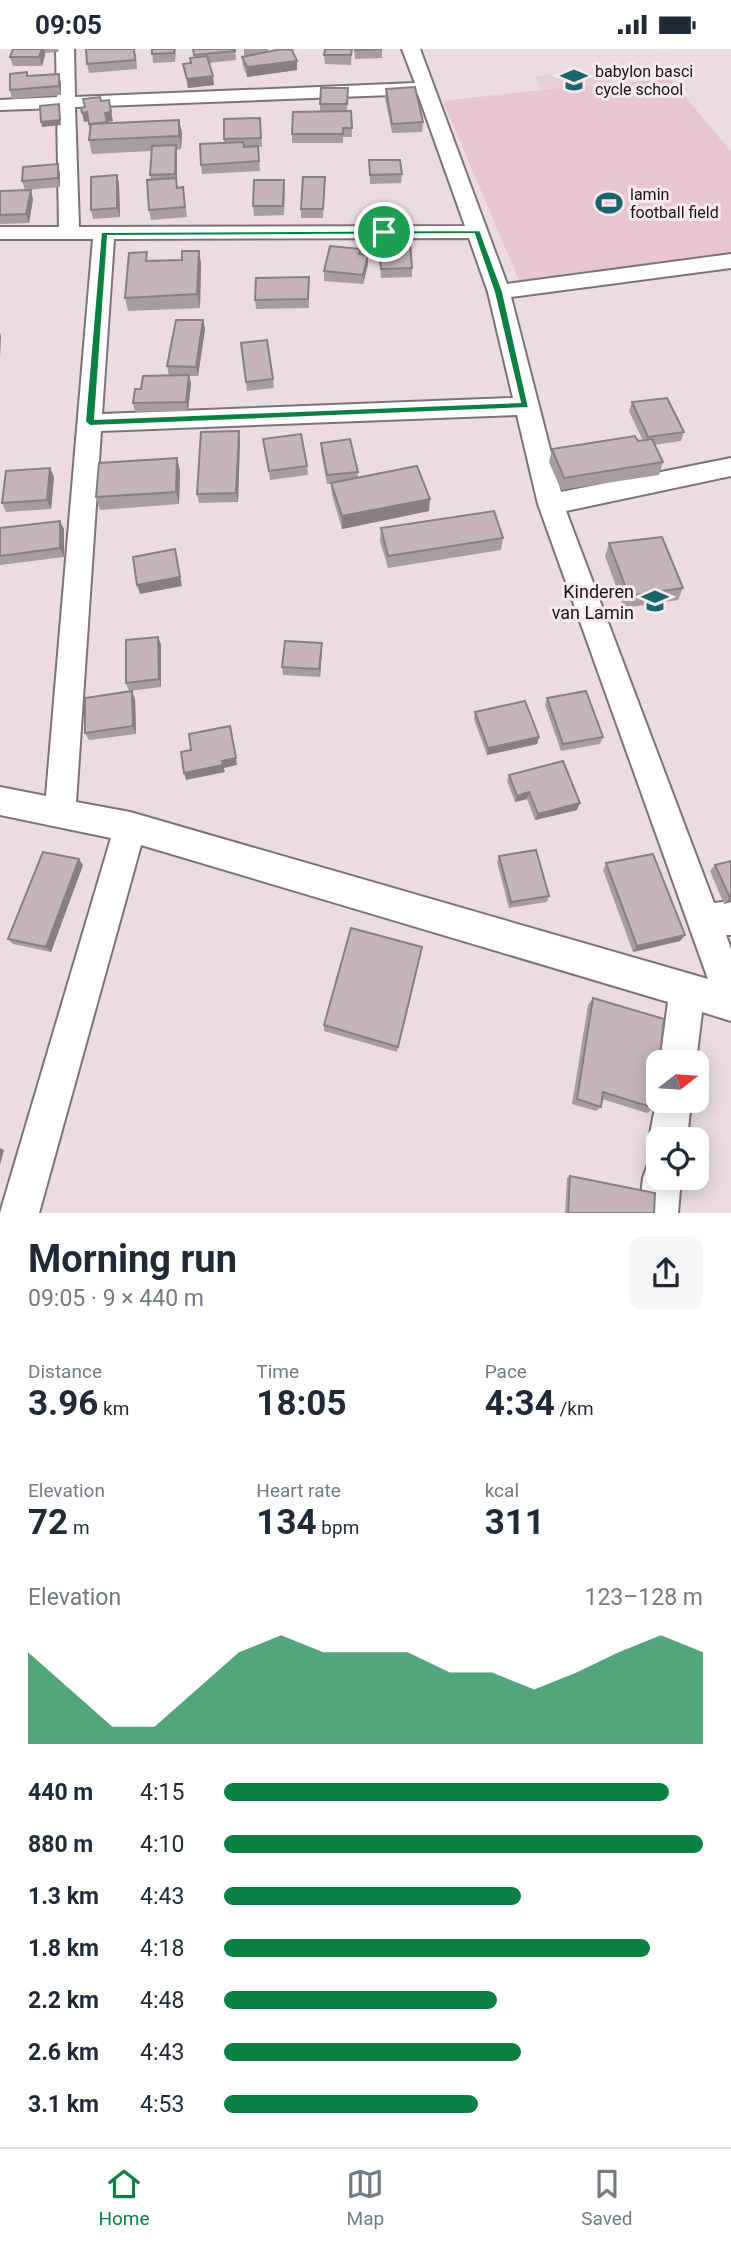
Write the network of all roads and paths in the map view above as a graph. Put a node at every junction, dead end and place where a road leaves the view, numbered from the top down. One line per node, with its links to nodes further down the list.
1 (65, 49): 4 (street)
2 (411, 49): 3 (street)
3 (427, 87): 4 (street); 6 (street)
4 (66, 102): 5 (street); 8 (street)
5 (0, 105)
6 (477, 232): 9 (street); 11 (street)
7 (0, 233): 8 (street)
8 (69, 233): 9 (street)
9 (104, 233): 13 (street)
10 (731, 261): 11 (street)
11 (499, 292): 12 (street)
12 (525, 405): 13 (street); 15 (street)
13 (90, 422): 17 (street)
14 (731, 467): 15 (street)
15 (551, 504): 19 (street)
16 (0, 801): 17 (street)
17 (60, 813): 18 (street)
18 (130, 827): 20 (street); 25 (street)
19 (717, 919): 21 (street)
20 (687, 989): 22 (street); 23 (street)
21 (731, 995)
22 (731, 1003)
23 (679, 1050)
24 (661, 1190): 26 (street)
25 (19, 1213)
26 (658, 1213)

